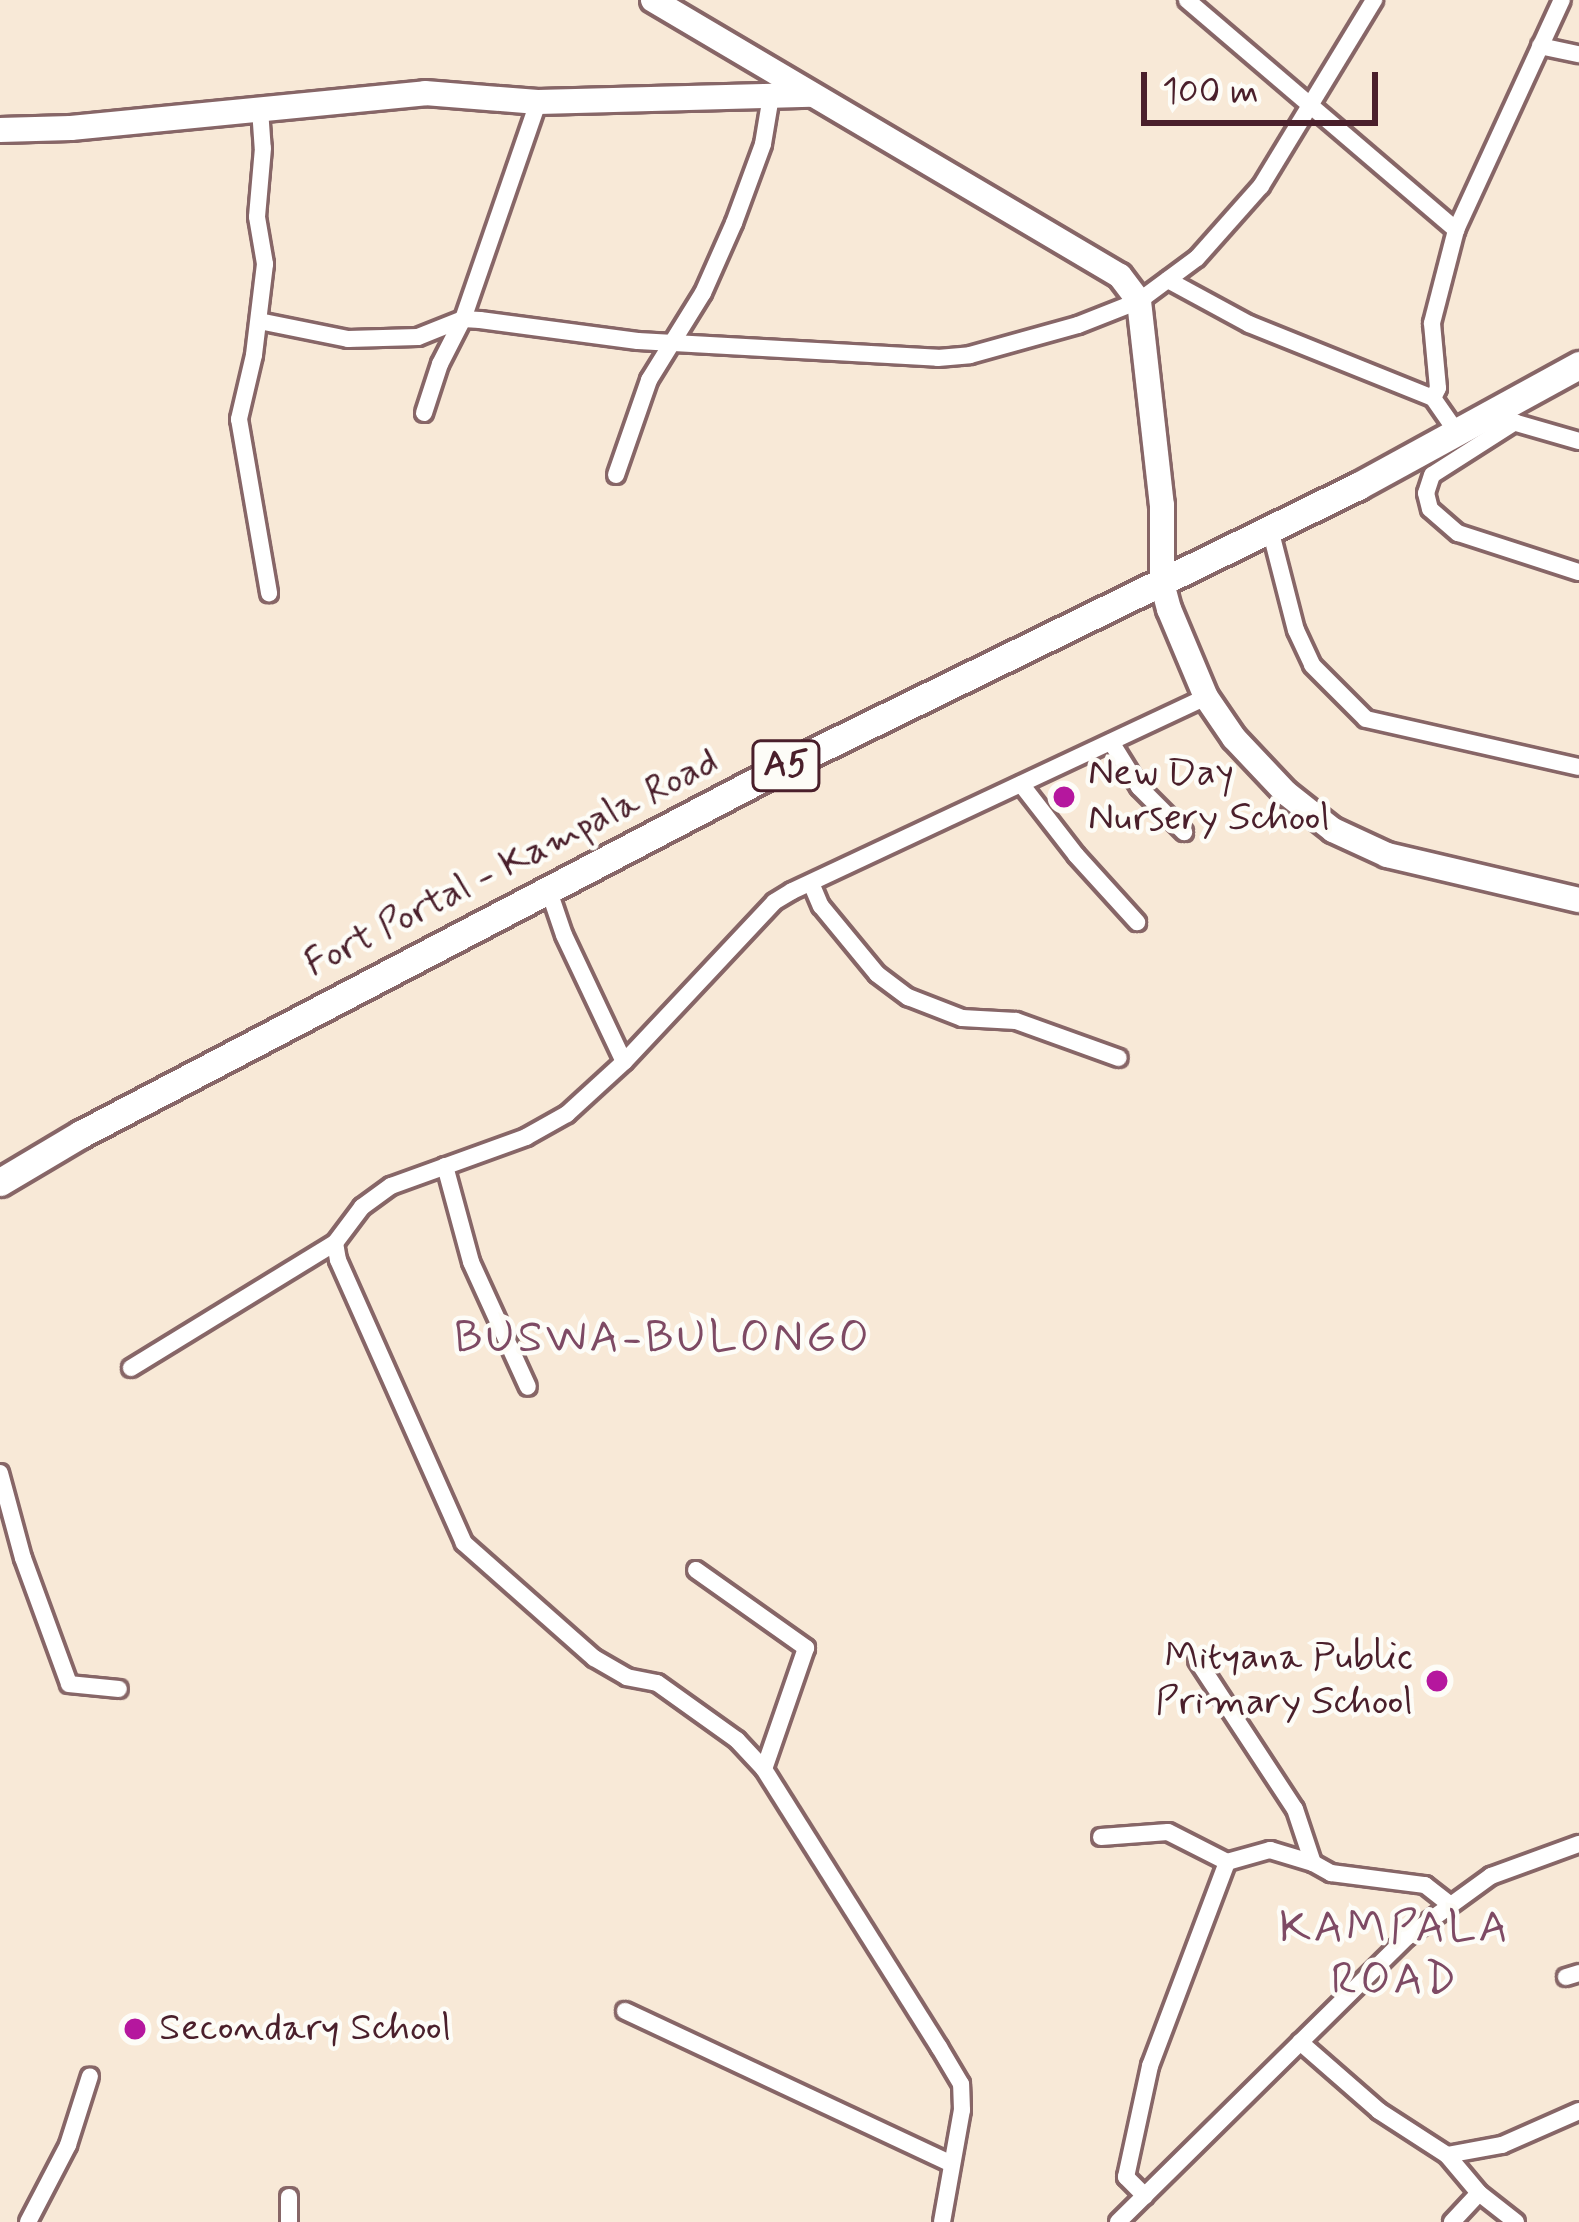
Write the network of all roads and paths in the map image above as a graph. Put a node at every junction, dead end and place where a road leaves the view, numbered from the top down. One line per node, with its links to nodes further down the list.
1 (653, 0): 7 (main road)
2 (1187, 0): 10 (street)
3 (1374, 0): 10 (street)
4 (1562, 0): 5 (street)
5 (1540, 46): 6 (street); 13 (street)
6 (1579, 54)
7 (815, 95): 8 (main road); 15 (main road)
8 (771, 96): 9 (main road); 18 (street)
9 (538, 102): 11 (main road); 16 (street)
10 (1310, 106): 13 (street); 14 (street)
11 (260, 109): 12 (main road); 17 (street)
12 (0, 130)
13 (1456, 230): 20 (street)
14 (1168, 280): 15 (street); 20 (street)
15 (1139, 301): 18 (street); 28 (main road)
16 (463, 320): 17 (street); 18 (street); 21 (street)
17 (259, 321): 29 (street)
18 (670, 341): 25 (street)
19 (1579, 365): 22 (main road, Fort Portal - Kampala Road / A5)
20 (1433, 398): 23 (street)
21 (424, 413)
22 (1502, 418): 23 (main road, Fort Portal - Kampala Road / A5); 24 (street); 27 (street)
23 (1456, 431): 26 (main road, Fort Portal - Kampala Road / A5)
24 (1579, 441)
25 (616, 475)
26 (1270, 529): 28 (main road, Fort Portal - Kampala Road / A5); 32 (street)
27 (1579, 572)
28 (1162, 583): 30 (main road); 36 (main road, Fort Portal - Kampala Road / A5)
29 (268, 593)
30 (1206, 697): 31 (street); 37 (main road)
31 (1111, 742): 33 (street); 34 (street)
32 (1579, 767)
33 (1022, 784): 35 (street); 38 (street)
34 (1184, 832)
35 (811, 883): 39 (street); 40 (street)
36 (549, 891): 40 (street); 42 (main road, Fort Portal - Kampala Road / A5)
37 (1579, 900)
38 (1137, 922)
39 (1119, 1058)
40 (624, 1063): 41 (street)
41 (446, 1166): 43 (street); 45 (street)
42 (0, 1182)
43 (335, 1243): 44 (street); 50 (street)
44 (131, 1368)
45 (528, 1387)
46 (0, 1473): 49 (street)
47 (696, 1570): 50 (street)
48 (1197, 1660): 54 (street)
49 (119, 1689)
50 (764, 1769): 61 (street)
51 (1101, 1837): 53 (street)
52 (1579, 1844): 55 (street)
53 (1227, 1862): 54 (street); 63 (street)
54 (1313, 1863): 55 (street)
55 (1449, 1904): 57 (street)
56 (625, 2011): 61 (street)
57 (1300, 2042): 60 (street); 63 (street)
58 (90, 2076): 65 (street)
59 (1579, 2111): 60 (street)
60 (1447, 2155): 62 (street)
61 (951, 2164): 67 (street)
62 (1479, 2193): 69 (street); 70 (street)
63 (1145, 2196): 68 (street)
64 (289, 2197): 66 (street)
65 (28, 2222)
66 (289, 2222)
67 (943, 2222)
68 (1118, 2222)
69 (1452, 2222)
70 (1516, 2222)

